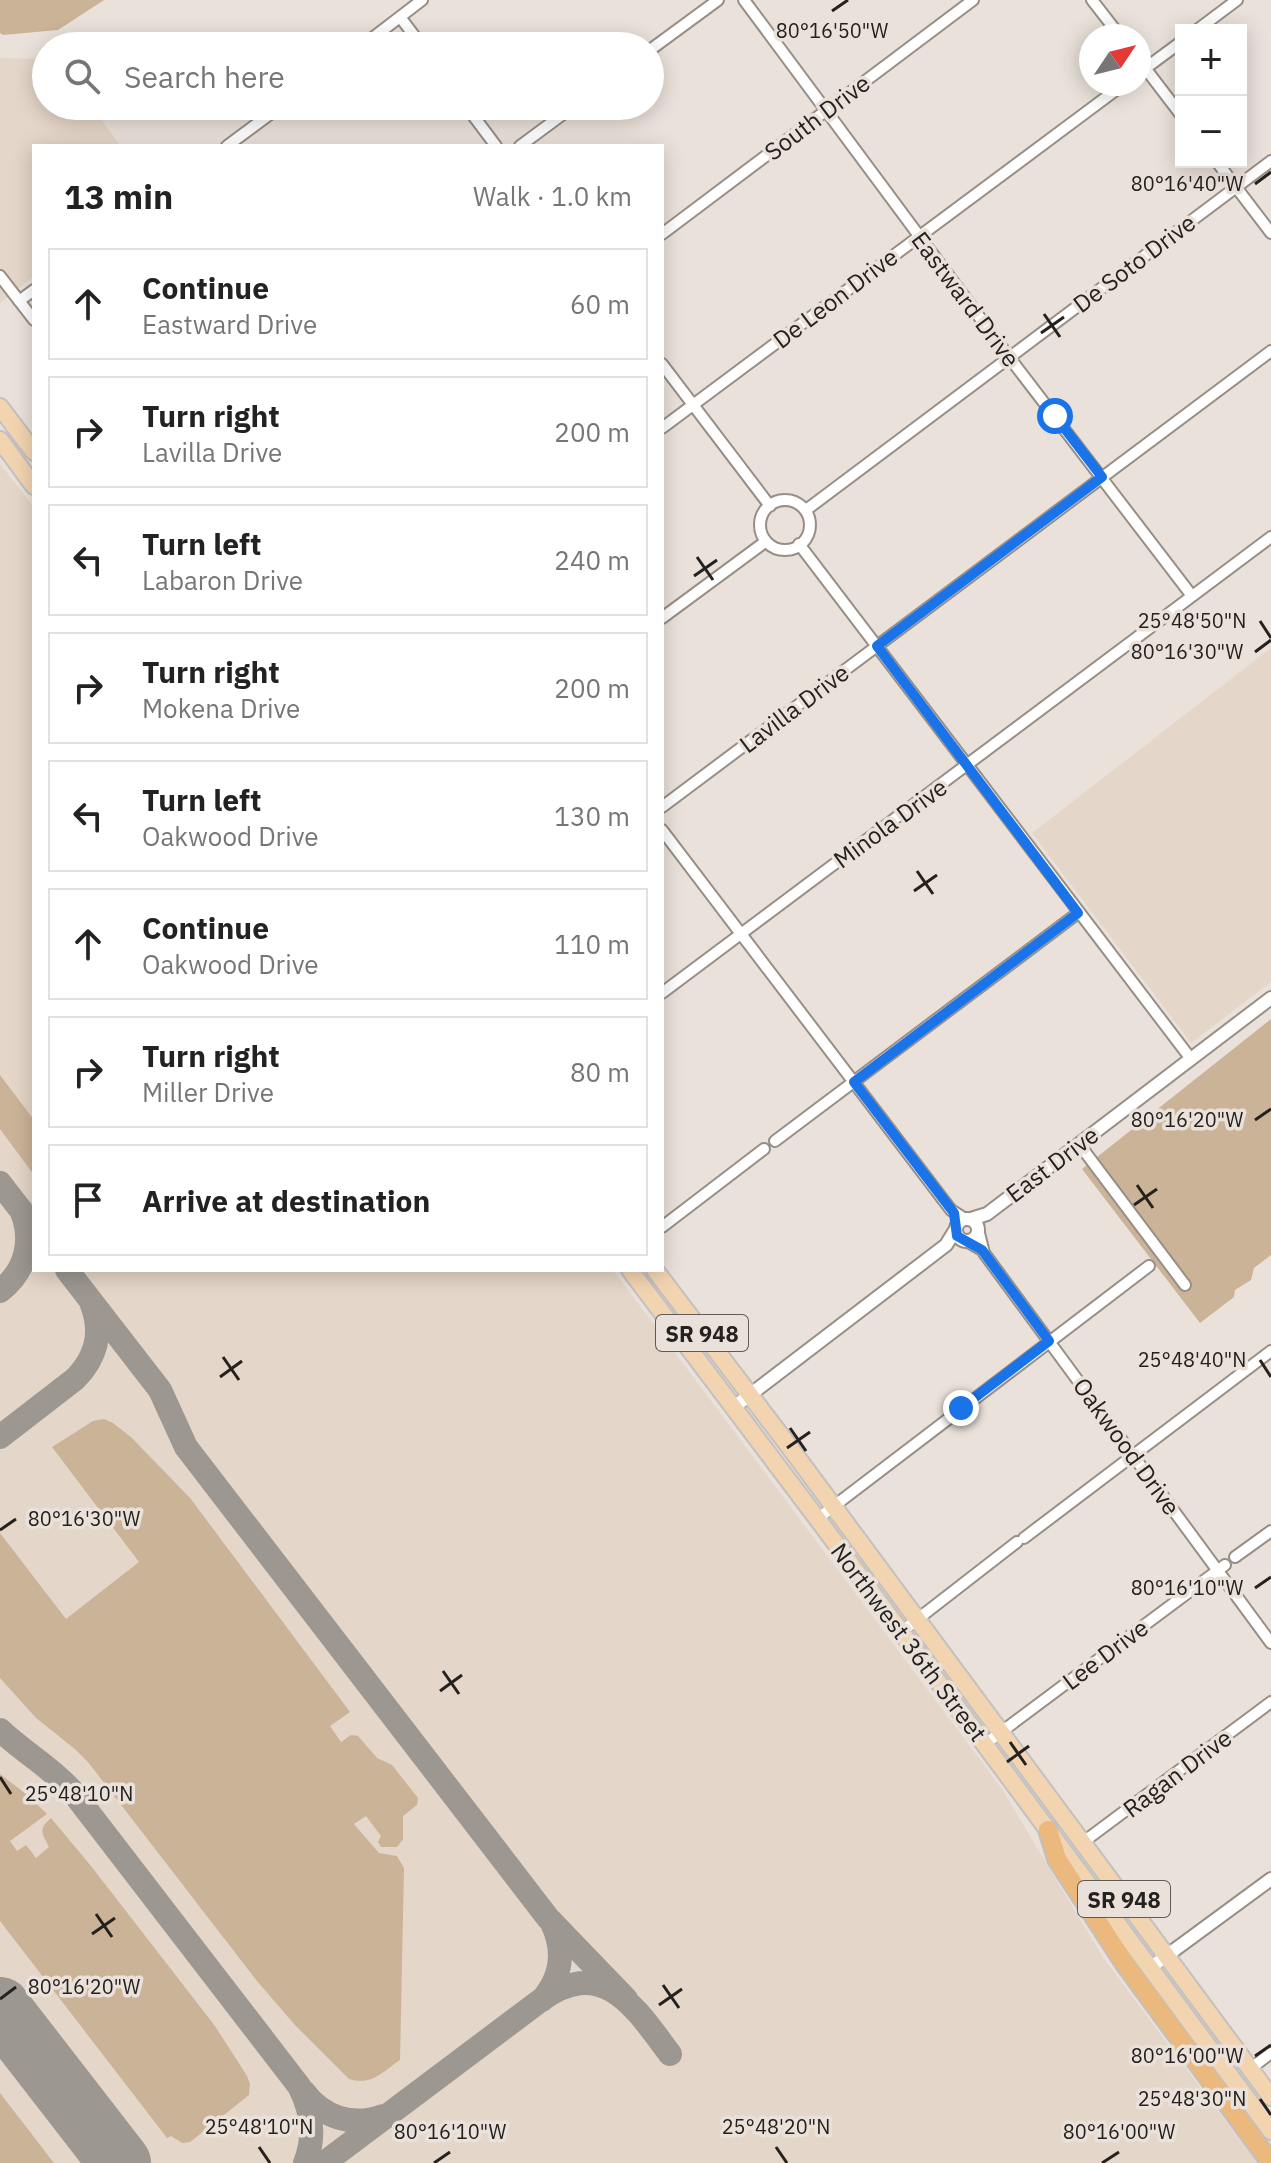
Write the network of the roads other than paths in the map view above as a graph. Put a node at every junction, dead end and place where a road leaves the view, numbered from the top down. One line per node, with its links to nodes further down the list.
1 (422, 0): 7 (street)
2 (718, 0): 12 (street)
3 (744, 0): 18 (street, Eastward Drive)
4 (973, 0): 18 (street, South Drive)
5 (1092, 0): 8 (street)
6 (1237, 0): 9 (street)
7 (400, 17): 10 (street); 11 (street)
8 (1111, 24)
9 (1205, 24)
10 (380, 32)
11 (411, 32)
12 (664, 40)
13 (1175, 46): 14 (street)
14 (1151, 61)
15 (1151, 79): 17 (street)
16 (1108, 96): 30 (street, De Leon Drive)
17 (1175, 108)
18 (825, 111): 28 (street, South Drive); 30 (street, Eastward Drive)
19 (262, 120): 22 (street)
20 (476, 120): 23 (street)
21 (555, 120): 24 (street)
22 (230, 144)
23 (494, 144)
24 (523, 144)
25 (1271, 161): 27 (street, De Soto Drive)
26 (1222, 168): 27 (street)
27 (1236, 187): 29 (street); 36 (street, De Soto Drive)
28 (664, 232)
29 (1271, 233)
30 (919, 236): 36 (street, Eastward Drive); 38 (street, De Leon Drive)
31 (0, 276): 33 (street)
32 (32, 291): 33 (street)
33 (19, 301): 34 (street)
34 (32, 317)
35 (1271, 351): 43 (street, Lavilla Drive)
36 (1009, 357): 43 (street, Eastward Drive); 46 (street, De Soto Drive)
37 (664, 367): 38 (street)
38 (693, 405): 40 (street, De Leon Drive); 45 (street)
39 (0, 407): 42 (main road)
40 (664, 427)
41 (0, 440): 44 (main road)
42 (32, 449)
43 (1102, 477): 50 (street, Eastward Drive); 52 (street, Lavilla Drive)
44 (32, 483)
45 (770, 506): 46 (street); 48 (street)
46 (806, 510): 49 (street)
47 (1271, 537): 50 (street, Minola Drive)
48 (765, 542): 49 (street); 51 (street)
49 (799, 544): 52 (street)
50 (1192, 596): 53 (street, Minola Drive)
51 (664, 617)
52 (877, 646): 53 (street); 54 (street, Lavilla Drive)
53 (968, 766): 56 (street); 57 (street, Minola Drive)
54 (664, 806)
55 (664, 833): 57 (street, Oakwood Drive)
56 (1078, 913): 60 (street); 61 (street)
57 (740, 934): 58 (street, Minola Drive); 61 (street, Oakwood Drive)
58 (664, 991)
59 (1271, 998): 60 (street, East Drive)
60 (1191, 1059): 63 (street, East Drive)
61 (854, 1082): 62 (street); 66 (street, Oakwood Drive)
62 (775, 1141)
63 (1079, 1144): 66 (street, East Drive); 70 (street)
64 (764, 1149): 65 (street)
65 (664, 1225)
66 (966, 1228): 71 (street, Oakwood Drive); 73 (street, East Drive)
67 (1149, 1266): 71 (street)
68 (632, 1272): 74 (main road, Northwest 36th Street / SR 948)
69 (657, 1272): 73 (main road, Northwest 36th Street / SR 948)
70 (1185, 1285)
71 (1049, 1341): 75 (street, Oakwood Drive); 76 (street)
72 (1271, 1351): 75 (street)
73 (750, 1395): 74 (street, East Drive); 76 (main road, Northwest 36th Street / SR 948)
74 (734, 1407): 77 (main road, Northwest 36th Street / SR 948)
75 (1133, 1454): 80 (street, Oakwood Drive); 81 (street)
76 (833, 1506): 77 (street); 81 (main road, Northwest 36th Street / SR 948)
77 (817, 1519): 82 (main road, Northwest 36th Street / SR 948)
78 (1271, 1531): 79 (street)
79 (1235, 1557)
80 (1222, 1567): 83 (street, Oakwood Drive); 85 (street, Lee Drive)
81 (917, 1619): 82 (street); 85 (main road, Northwest 36th Street / SR 948)
82 (901, 1632): 86 (main road, Northwest 36th Street / SR 948)
83 (1271, 1643)
84 (1271, 1702): 88 (street, Ragan Drive)
85 (1000, 1732): 86 (street, Lee Drive); 88 (main road, Northwest 36th Street / SR 948)
86 (985, 1744): 87 (main road, Northwest 36th Street / SR 948)
87 (1045, 1826): 88 (main road); 91 (main road, Northwest 36th Street / SR 948); 97 (highway)
88 (1082, 1843): 90 (main road, Northwest 36th Street / SR 948)
89 (1271, 1879): 90 (street)
90 (1166, 1956): 91 (street); 94 (main road, Northwest 36th Street / SR 948)
91 (1150, 1968): 93 (main road, Northwest 36th Street / SR 948)
92 (1271, 2053): 94 (street)
93 (1221, 2064): 94 (main road); 96 (main road, Northwest 36th Street / SR 948)
94 (1250, 2069): 95 (main road, Northwest 36th Street / SR 948)
95 (1271, 2097)
96 (1271, 2131)
97 (1271, 2163)

